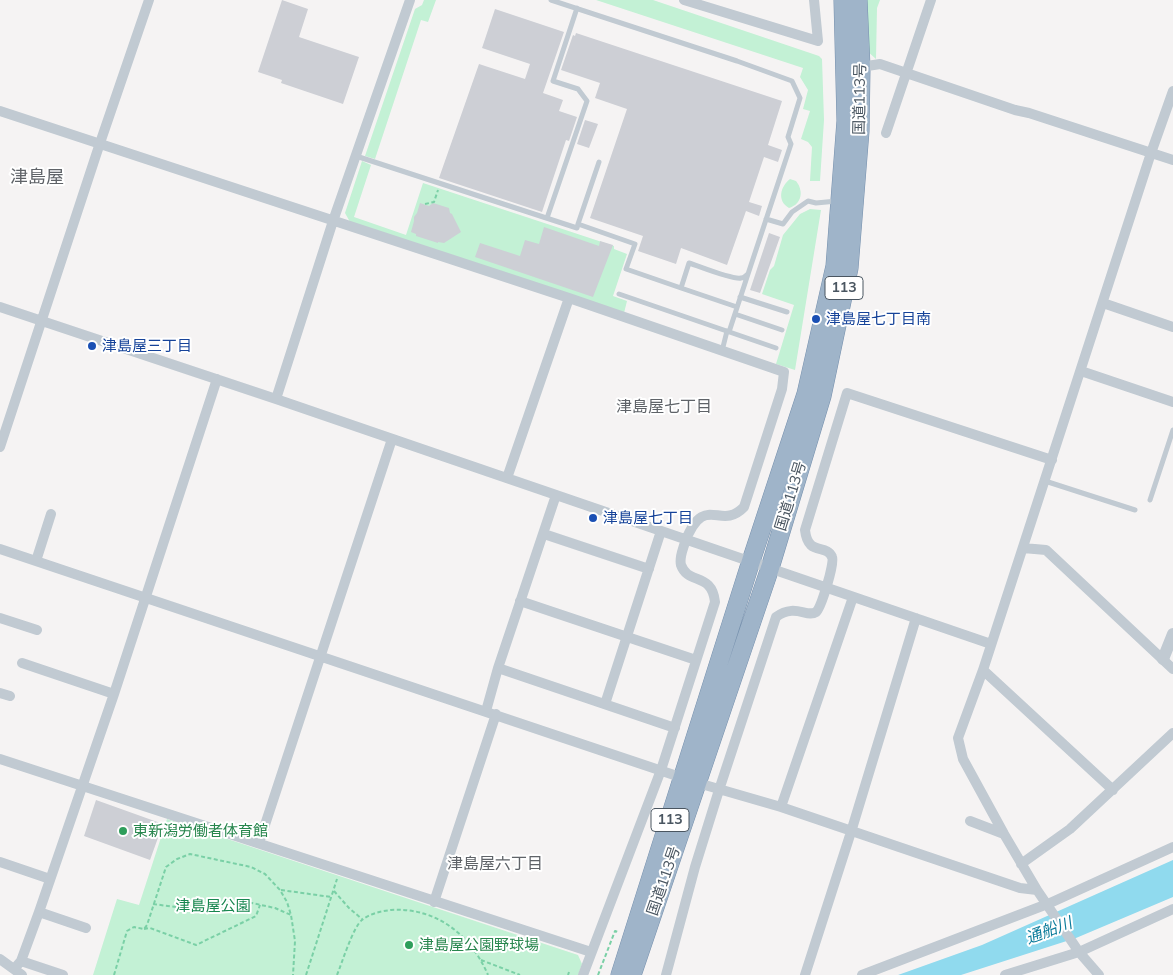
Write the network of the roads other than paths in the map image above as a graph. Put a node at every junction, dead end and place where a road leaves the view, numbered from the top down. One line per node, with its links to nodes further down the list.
1 (149, 0): 15 (street)
2 (410, 0): 17 (street)
3 (551, 0): 9 (lane)
4 (684, 0): 5 (street)
5 (814, 0)
6 (843, 0): 20 (highway, 国道113号 / 113)
7 (858, 0): 10 (highway, 国道113号 / 113)
8 (931, 0): 11 (street)
9 (578, 8): 21 (lane); 22 (lane)
10 (862, 67): 11 (street); 63 (highway, 国道113号 / 113)
11 (906, 74): 14 (street); 16 (street)
12 (1173, 91): 16 (street)
13 (0, 111): 15 (street)
14 (886, 133)
15 (100, 143): 23 (street); 35 (street)
16 (1151, 153): 18 (street); 30 (street)
17 (356, 156): 21 (lane); 23 (street)
18 (1173, 160)
19 (599, 162): 24 (lane)
20 (840, 200): 22 (lane); 62 (highway, 国道113号 / 113)
21 (547, 218): 24 (lane)
22 (766, 219): 25 (lane)
23 (333, 221): 29 (street); 43 (street)
24 (578, 224): 26 (lane)
25 (748, 274): 26 (lane); 28 (lane)
26 (681, 288): 32 (lane)
27 (619, 294): 38 (lane)
28 (740, 297): 32 (lane); 33 (lane)
29 (569, 298): 40 (street); 50 (street)
30 (1103, 303): 36 (street); 41 (street)
31 (0, 307): 35 (street)
32 (737, 307): 34 (lane)
33 (787, 312)
34 (734, 314): 37 (lane); 38 (lane)
35 (41, 321): 42 (street); 45 (street)
36 (1173, 327)
37 (782, 330)
38 (728, 332): 39 (lane); 40 (lane)
39 (776, 348)
40 (722, 351): 58 (street)
41 (1081, 370): 44 (street); 49 (street)
42 (217, 379): 43 (street); 67 (street)
43 (276, 399): 47 (street)
44 (1173, 402)
45 (3, 426): 48 (street)
46 (1173, 430): 53 (lane)
47 (392, 439): 50 (street); 75 (street)
48 (0, 447)
49 (1052, 460): 51 (street); 65 (street)
50 (507, 478): 52 (street)
51 (1045, 481): 54 (lane); 59 (street)
52 (556, 495): 56 (street); 57 (street)
53 (1150, 500)
54 (1134, 510)
55 (51, 514): 61 (street)
56 (661, 531): 58 (street); 64 (street)
57 (544, 534): 64 (street); 68 (street)
58 (686, 539): 62 (street); 77 (street)
59 (1023, 548): 74 (street); 76 (street)
60 (0, 550): 61 (street)
61 (36, 561): 67 (street)
62 (751, 561): 63 (street); 80 (highway, 国道113号 / 113)
63 (770, 568): 65 (street); 80 (highway, 国道113号 / 113)
64 (649, 570): 73 (street)
65 (826, 586): 66 (street); 92 (street)
66 (853, 597): 70 (street); 94 (street)
67 (146, 598): 75 (street); 83 (street)
68 (520, 601): 73 (street); 79 (street)
69 (0, 618): 71 (street)
70 (916, 618): 74 (street); 96 (street)
71 (37, 630)
72 (1173, 634): 76 (street)
73 (627, 637): 77 (street); 84 (street)
74 (991, 644): 82 (street)
75 (322, 656): 85 (street); 98 (street)
76 (1163, 659): 81 (street)
77 (696, 660): 86 (street)
78 (22, 663): 83 (street)
79 (498, 668): 84 (street); 85 (street)
80 (728, 668): 90 (highway, 国道113号 / 113)
81 (1173, 669)
82 (983, 670): 93 (street); 97 (street)
83 (114, 694): 91 (street)
84 (605, 704): 86 (street)
85 (491, 712): 89 (street); 104 (street)
86 (675, 728): 89 (street)
87 (1173, 733): 93 (street)
88 (0, 760): 91 (street)
89 (661, 770): 90 (street); 109 (street)
90 (691, 780): 92 (street); 115 (highway, 国道113号 / 113); 116 (highway, 国道113号 / 113)
91 (82, 786): 98 (street); 102 (street)
92 (719, 790): 94 (street); 117 (street)
93 (1113, 790): 101 (street)
94 (781, 807): 96 (street)
95 (970, 821): 97 (street)
96 (852, 832): 103 (street); 118 (street)
97 (1004, 834): 101 (street)
98 (260, 844): 104 (street)
99 (1173, 847): 105 (street)
100 (0, 862): 102 (street)
101 (1021, 864): 103 (street)
102 (50, 879): 107 (street)
103 (1037, 890): 105 (street)
104 (434, 902): 109 (street)
105 (1046, 904): 110 (street); 119 (street)
106 (1173, 908): 110 (street)
107 (39, 912): 108 (street); 112 (street)
108 (86, 928)
109 (591, 952): 114 (street)
110 (1079, 952): 120 (street); 121 (street)
111 (0, 959): 112 (street)
112 (19, 968): 113 (street)
113 (63, 975)
114 (583, 975)
115 (620, 975)
116 (632, 975)
117 (666, 975)
118 (804, 975)
119 (862, 975)
120 (1005, 975)
121 (1099, 975)

